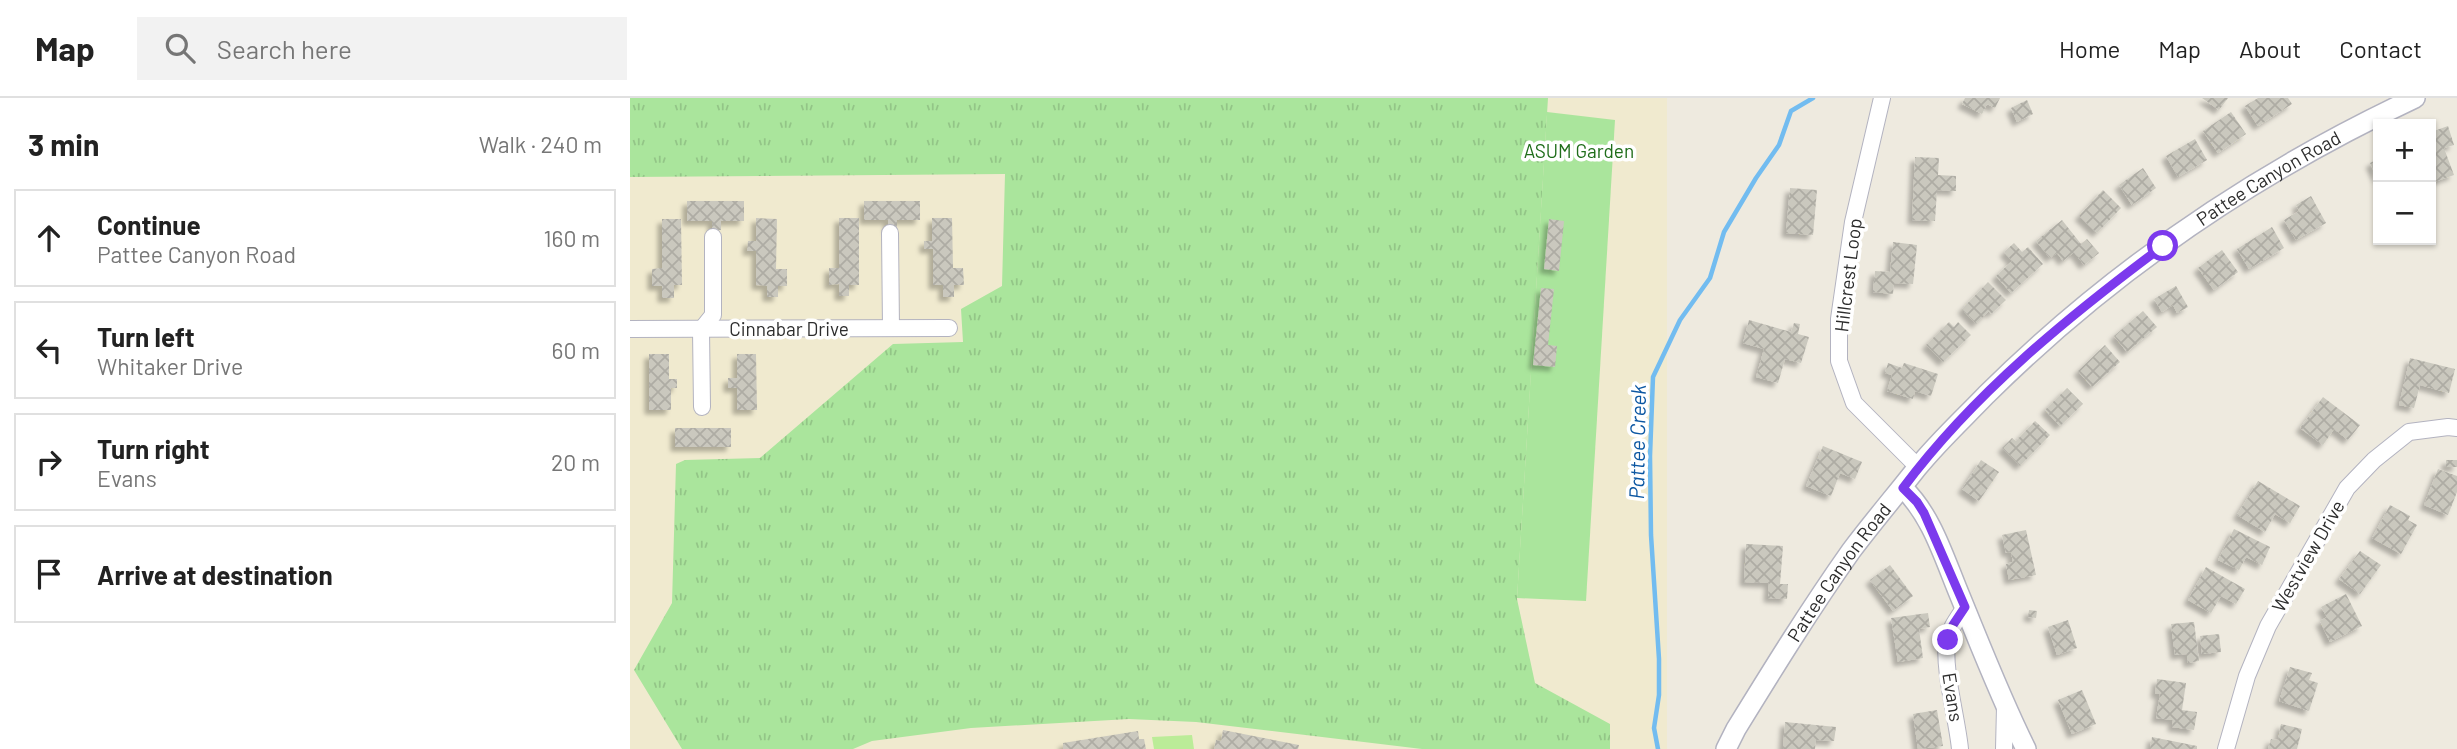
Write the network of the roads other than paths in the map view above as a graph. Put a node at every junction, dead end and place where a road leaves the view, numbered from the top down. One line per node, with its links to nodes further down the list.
1 (1882, 98): 11 (street, Hillcrest Loop)
2 (2415, 98): 11 (street, Pattee Canyon Road)
3 (890, 233): 5 (street)
4 (713, 237): 8 (street)
5 (891, 328): 6 (street, Cinnabar Drive); 8 (street, Cinnabar Drive)
6 (948, 328)
7 (630, 329): 8 (street, Cinnabar Drive)
8 (701, 330): 9 (street)
9 (702, 407)
10 (2457, 428): 19 (street, Westview Drive)
11 (1918, 467): 12 (street, Pattee Canyon Road)
12 (1903, 488): 13 (street); 15 (street, Pattee Canyon Road)
13 (1965, 607): 14 (street); 16 (street, Evans)
14 (2005, 707): 17 (street); 18 (street)
15 (1726, 749)
16 (1960, 749)
17 (2004, 749)
18 (2026, 749)
19 (2226, 749)

